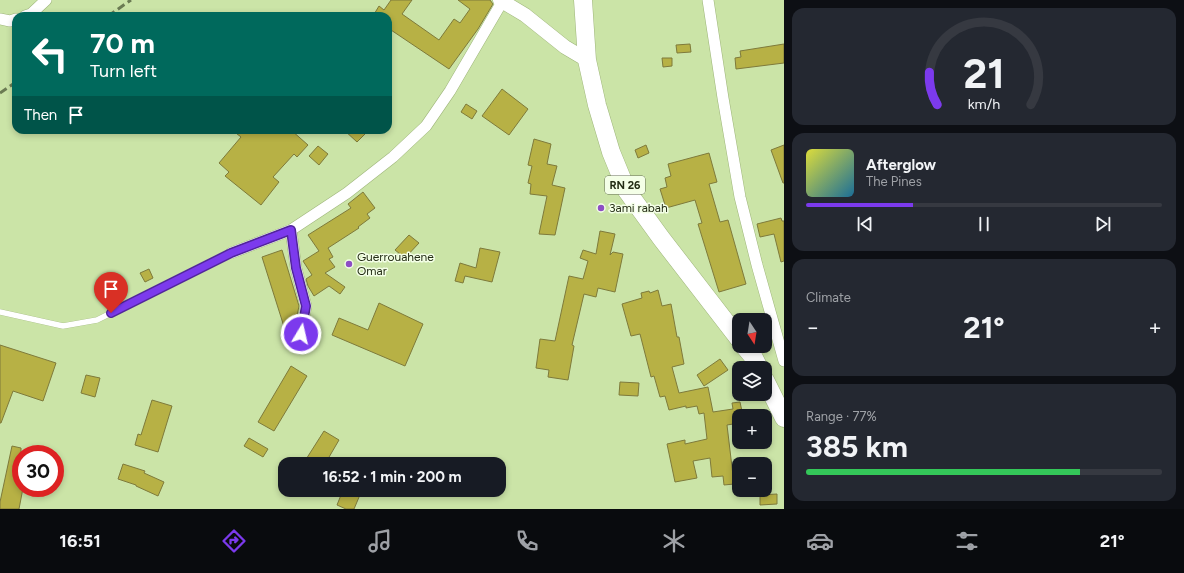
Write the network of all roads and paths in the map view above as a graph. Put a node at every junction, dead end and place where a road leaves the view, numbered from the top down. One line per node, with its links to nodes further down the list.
1 (46, 0): 5 (street)
2 (583, 0): 8 (main road, RN 26)
3 (708, 0): 14 (street)
4 (501, 1): 8 (street); 9 (street)
5 (33, 12)
6 (0, 19): 7 (street)
7 (12, 20)
8 (587, 60): 12 (main road, RN 26)
9 (291, 230): 10 (street); 13 (street)
10 (231, 253): 11 (lane)
11 (0, 312)
12 (732, 330)
13 (301, 334)
14 (784, 361)
15 (772, 388): 16 (main road)
16 (779, 396): 17 (main road)
17 (784, 418)

